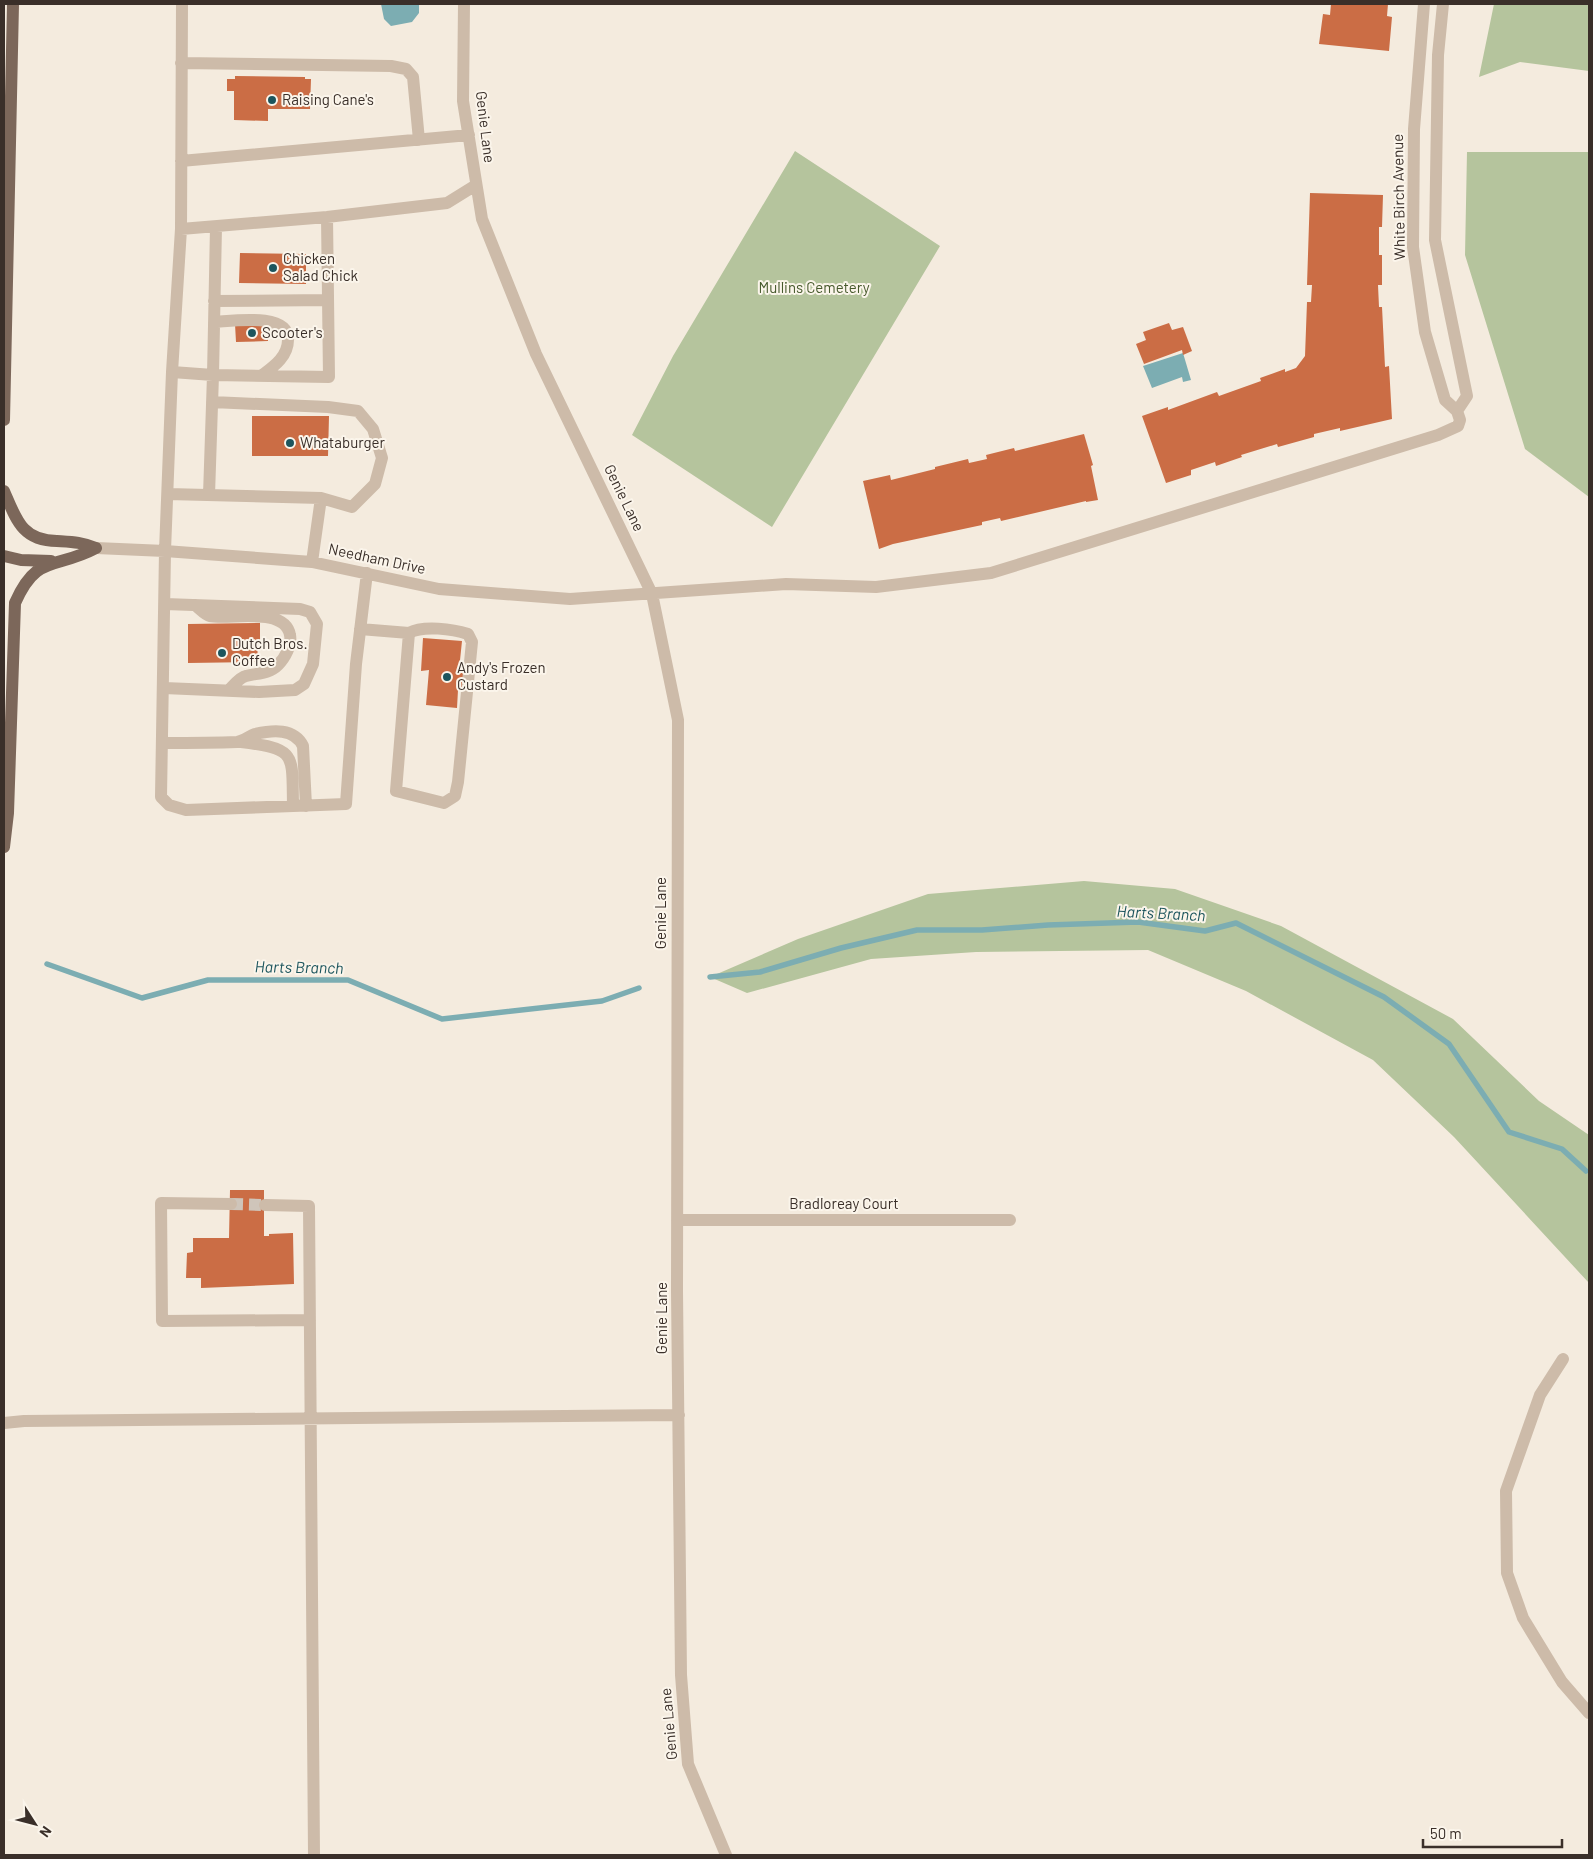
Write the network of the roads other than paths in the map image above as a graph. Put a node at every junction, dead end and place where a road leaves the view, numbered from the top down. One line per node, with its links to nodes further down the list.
1 (13, 4): 24 (main road)
2 (182, 4): 6 (street)
3 (464, 4): 9 (street, Genie Lane)
4 (1424, 4): 7 (street, White Birch Avenue)
5 (1443, 4): 8 (street)
6 (182, 63): 10 (street); 11 (street)
7 (1415, 110): 8 (street); 23 (street, White Birch Avenue)
8 (1437, 110): 23 (street)
9 (469, 136): 10 (street); 12 (street, Genie Lane)
10 (419, 140): 11 (street)
11 (181, 161): 15 (street)
12 (476, 185): 13 (street); 35 (street, Genie Lane)
13 (327, 217): 14 (street); 17 (street)
14 (216, 227): 15 (street); 16 (street)
15 (181, 229): 19 (street)
16 (214, 300): 17 (street); 18 (street)
17 (328, 300): 21 (street)
18 (214, 322): 20 (street); 21 (street)
19 (172, 372): 20 (street); 26 (street)
20 (213, 375): 21 (street); 22 (street)
21 (261, 376)
22 (212, 402): 27 (street); 28 (street)
23 (1458, 411): 35 (street, Needham Drive)
24 (4, 420)
25 (4, 491): 29 (main road)
26 (168, 494): 27 (street); 30 (street)
27 (209, 495): 28 (street)
28 (321, 498): 33 (street)
29 (96, 548): 30 (street, Needham Drive); 32 (main road)
30 (165, 551): 33 (street, Needham Drive); 36 (street)
31 (4, 556): 32 (main road)
32 (61, 561): 46 (main road)
33 (312, 562): 34 (street, Needham Drive)
34 (366, 573): 35 (street, Needham Drive); 38 (street)
35 (652, 594): 49 (street, Genie Lane)
36 (165, 604): 37 (street); 40 (street)
37 (195, 605): 41 (street); 41 (street)
38 (360, 629): 39 (street); 45 (street)
39 (409, 633): 39 (street)
40 (164, 688): 41 (street); 43 (street)
41 (229, 690)
42 (241, 742): 43 (street); 44 (street); 45 (street)
43 (162, 743): 44 (street)
44 (293, 806): 45 (street)
45 (306, 806)
46 (4, 847)
47 (230, 1204): 51 (street)
48 (265, 1205): 51 (street)
49 (677, 1220): 50 (street, Bradloreay Court); 53 (street, Genie Lane)
50 (1010, 1220)
51 (310, 1320): 54 (street)
52 (1563, 1359): 56 (street)
53 (678, 1415): 54 (street); 58 (street, Genie Lane)
54 (311, 1418): 55 (street); 57 (street)
55 (4, 1423)
56 (1589, 1713)
57 (314, 1855)
58 (726, 1855)

